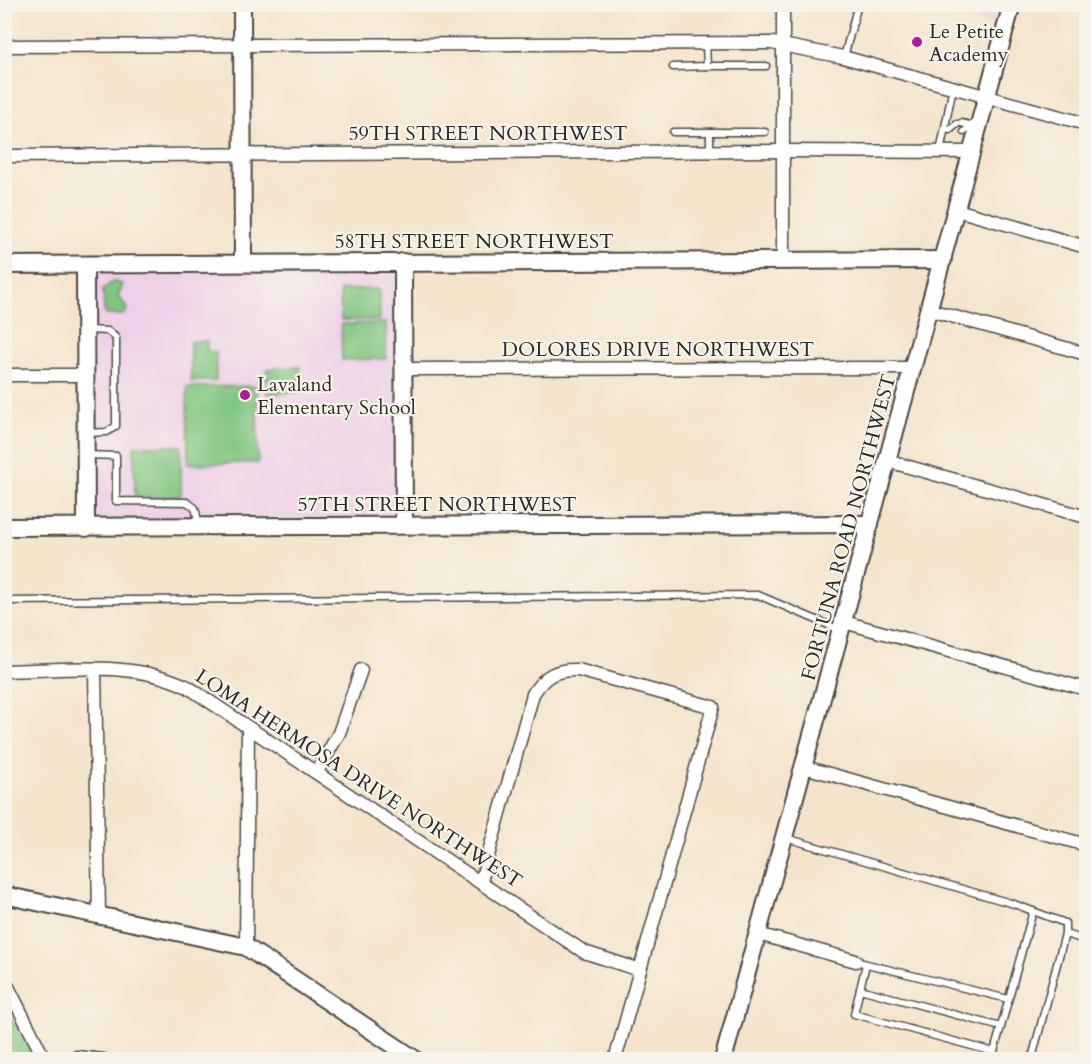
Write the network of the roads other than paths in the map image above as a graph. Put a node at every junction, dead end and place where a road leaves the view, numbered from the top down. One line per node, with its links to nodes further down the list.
1 (242, 4): 6 (street)
2 (783, 4): 7 (street)
3 (858, 4): 9 (lane)
4 (1012, 4): 14 (street, FORTUNA ROAD NORTHWEST)
5 (706, 43): 6 (street); 7 (street); 10 (lane)
6 (242, 44): 8 (street); 24 (street)
7 (783, 44): 9 (street); 21 (street)
8 (4, 46)
9 (843, 57): 13 (street)
10 (707, 66): 11 (lane); 12 (lane)
11 (766, 66)
12 (673, 67)
13 (953, 87): 14 (street); 16 (lane)
14 (987, 96): 15 (street); 16 (street, FORTUNA ROAD NORTHWEST)
15 (1086, 124)
16 (961, 129): 16 (lane); 22 (lane); 23 (street, FORTUNA ROAD NORTHWEST)
17 (673, 132): 18 (lane)
18 (710, 132): 19 (lane); 20 (lane)
19 (765, 132)
20 (710, 151): 21 (street, 59TH STREET NORTHWEST); 24 (street, 59TH STREET NORTHWEST)
21 (782, 151): 22 (street, 59TH STREET NORTHWEST); 28 (street)
22 (940, 152): 23 (street, 59TH STREET NORTHWEST)
23 (972, 152): 26 (street, FORTUNA ROAD NORTHWEST)
24 (243, 154): 25 (street, 59TH STREET NORTHWEST); 31 (street)
25 (4, 156)
26 (957, 210): 27 (street); 29 (street, FORTUNA ROAD NORTHWEST)
27 (1086, 247)
28 (783, 260): 29 (street, 58TH STREET NORTHWEST); 30 (street, 58TH STREET NORTHWEST)
29 (943, 260): 34 (street, FORTUNA ROAD NORTHWEST)
30 (403, 262): 31 (street, 58TH STREET NORTHWEST); 38 (street)
31 (243, 263): 33 (street, 58TH STREET NORTHWEST)
32 (4, 265): 33 (street, 58TH STREET NORTHWEST)
33 (85, 265): 35 (street)
34 (930, 310): 36 (street); 37 (street, FORTUNA ROAD NORTHWEST)
35 (85, 330): 40 (street); 41 (lane)
36 (1086, 354)
37 (913, 368): 38 (street, DOLORES DRIVE NORTHWEST); 43 (street, FORTUNA ROAD NORTHWEST)
38 (404, 369): 46 (street)
39 (4, 375): 40 (street)
40 (86, 375): 41 (street)
41 (86, 433): 42 (street)
42 (86, 455): 47 (lane); 49 (street)
43 (888, 461): 44 (street); 45 (street, FORTUNA ROAD NORTHWEST)
44 (1086, 517)
45 (870, 524): 46 (street, 57TH STREET NORTHWEST); 51 (street, FORTUNA ROAD NORTHWEST)
46 (404, 525): 47 (street, 57TH STREET NORTHWEST)
47 (200, 526): 49 (street, 57TH STREET NORTHWEST)
48 (4, 527): 49 (street, 57TH STREET NORTHWEST)
49 (86, 528)
50 (4, 601): 51 (lane)
51 (843, 627): 55 (street); 57 (street, FORTUNA ROAD NORTHWEST)
52 (95, 669): 54 (street, LOMA HERMOSA DRIVE NORTHWEST); 56 (street, LOMA HERMOSA DRIVE NORTHWEST); 64 (street)
53 (361, 670): 58 (street)
54 (4, 671)
55 (1086, 689)
56 (248, 728): 58 (street, LOMA HERMOSA DRIVE NORTHWEST); 68 (street)
57 (804, 767): 59 (street, FORTUNA ROAD NORTHWEST); 60 (street)
58 (317, 772): 61 (street, LOMA HERMOSA DRIVE NORTHWEST)
59 (785, 838): 63 (lane); 65 (street, FORTUNA ROAD NORTHWEST)
60 (1086, 845)
61 (481, 881): 70 (street, LOMA HERMOSA DRIVE NORTHWEST); 70 (street)
62 (4, 895): 64 (street)
63 (1033, 910): 66 (lane); 73 (lane)
64 (99, 914): 68 (street)
65 (758, 934): 69 (street); 80 (street, FORTUNA ROAD NORTHWEST)
66 (1065, 934): 67 (lane); 81 (lane)
67 (1086, 940)
68 (246, 947): 78 (street)
69 (861, 962): 72 (lane); 73 (lane)
70 (640, 970): 79 (street)
71 (4, 979): 75 (street)
72 (860, 989): 74 (lane); 74 (lane)
73 (1008, 999): 74 (lane)
74 (1001, 1027)
75 (45, 1059)
76 (70, 1059): 77 (street)
77 (104, 1059)
78 (416, 1059)
79 (615, 1059)
80 (723, 1059)
81 (1038, 1059)

